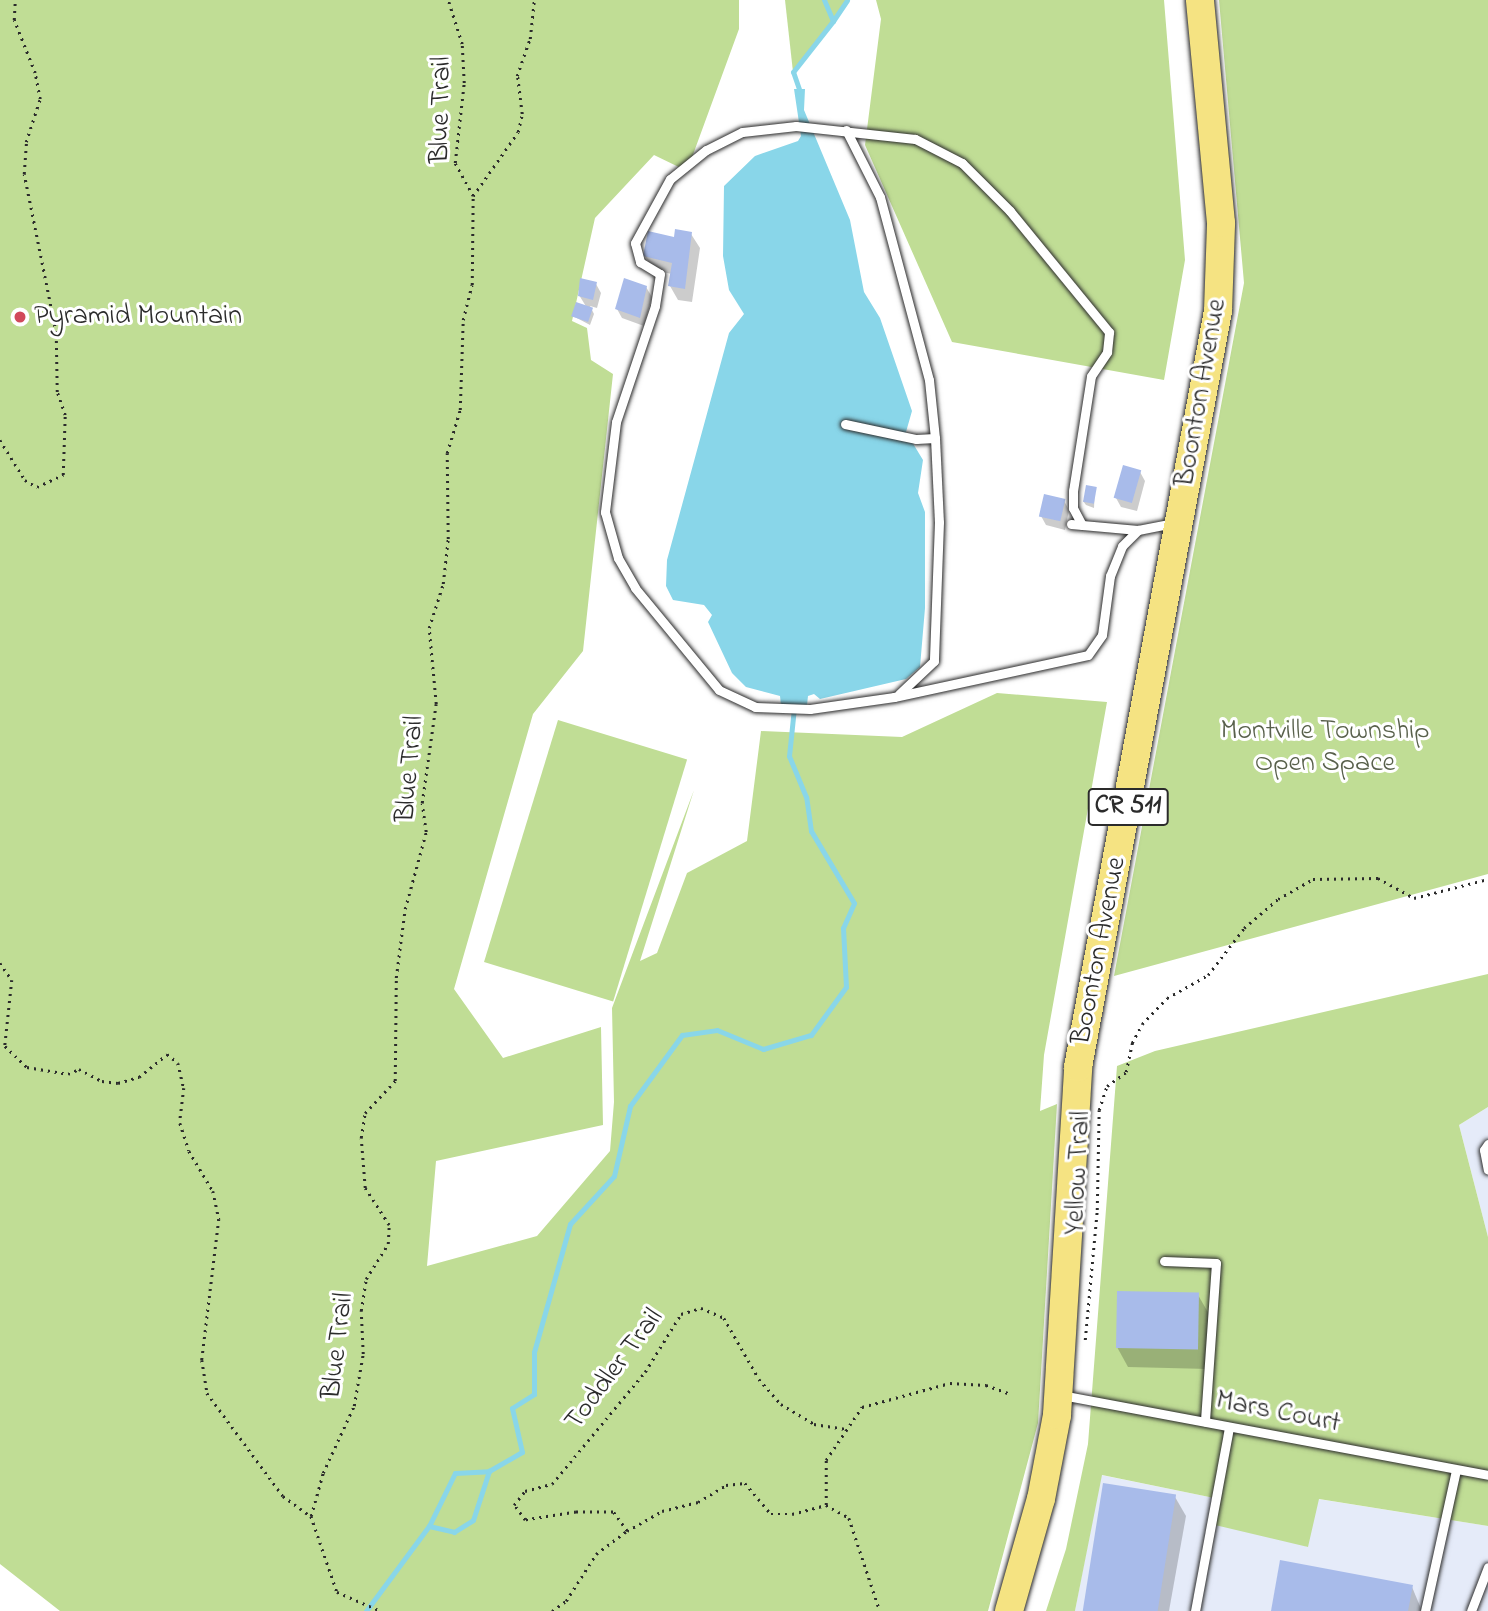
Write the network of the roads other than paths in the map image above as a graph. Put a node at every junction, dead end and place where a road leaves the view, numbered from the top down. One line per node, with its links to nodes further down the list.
1 (1200, 0): 5 (main road, Boonton Avenue / CR 511)
2 (846, 130): 4 (lane); 7 (lane); 9 (lane)
3 (850, 426): 4 (lane)
4 (935, 438): 9 (lane)
5 (1180, 523): 8 (lane); 13 (main road, Boonton Avenue / CR 511)
6 (1071, 524): 7 (lane)
7 (1082, 525): 8 (lane)
8 (1138, 530): 9 (lane)
9 (894, 697)
10 (1488, 1144): 11 (lane)
11 (1488, 1170)
12 (1164, 1261): 14 (lane)
13 (1059, 1395): 14 (lane, Mars Court); 19 (main road, Boonton Avenue / CR 511)
14 (1205, 1423): 15 (lane, Mars Court)
15 (1229, 1427): 16 (lane, Mars Court); 20 (lane)
16 (1456, 1470): 17 (lane, Mars Court); 21 (lane)
17 (1488, 1475)
18 (1488, 1567): 22 (lane)
19 (1009, 1611)
20 (1195, 1611)
21 (1425, 1611)
22 (1471, 1611)

